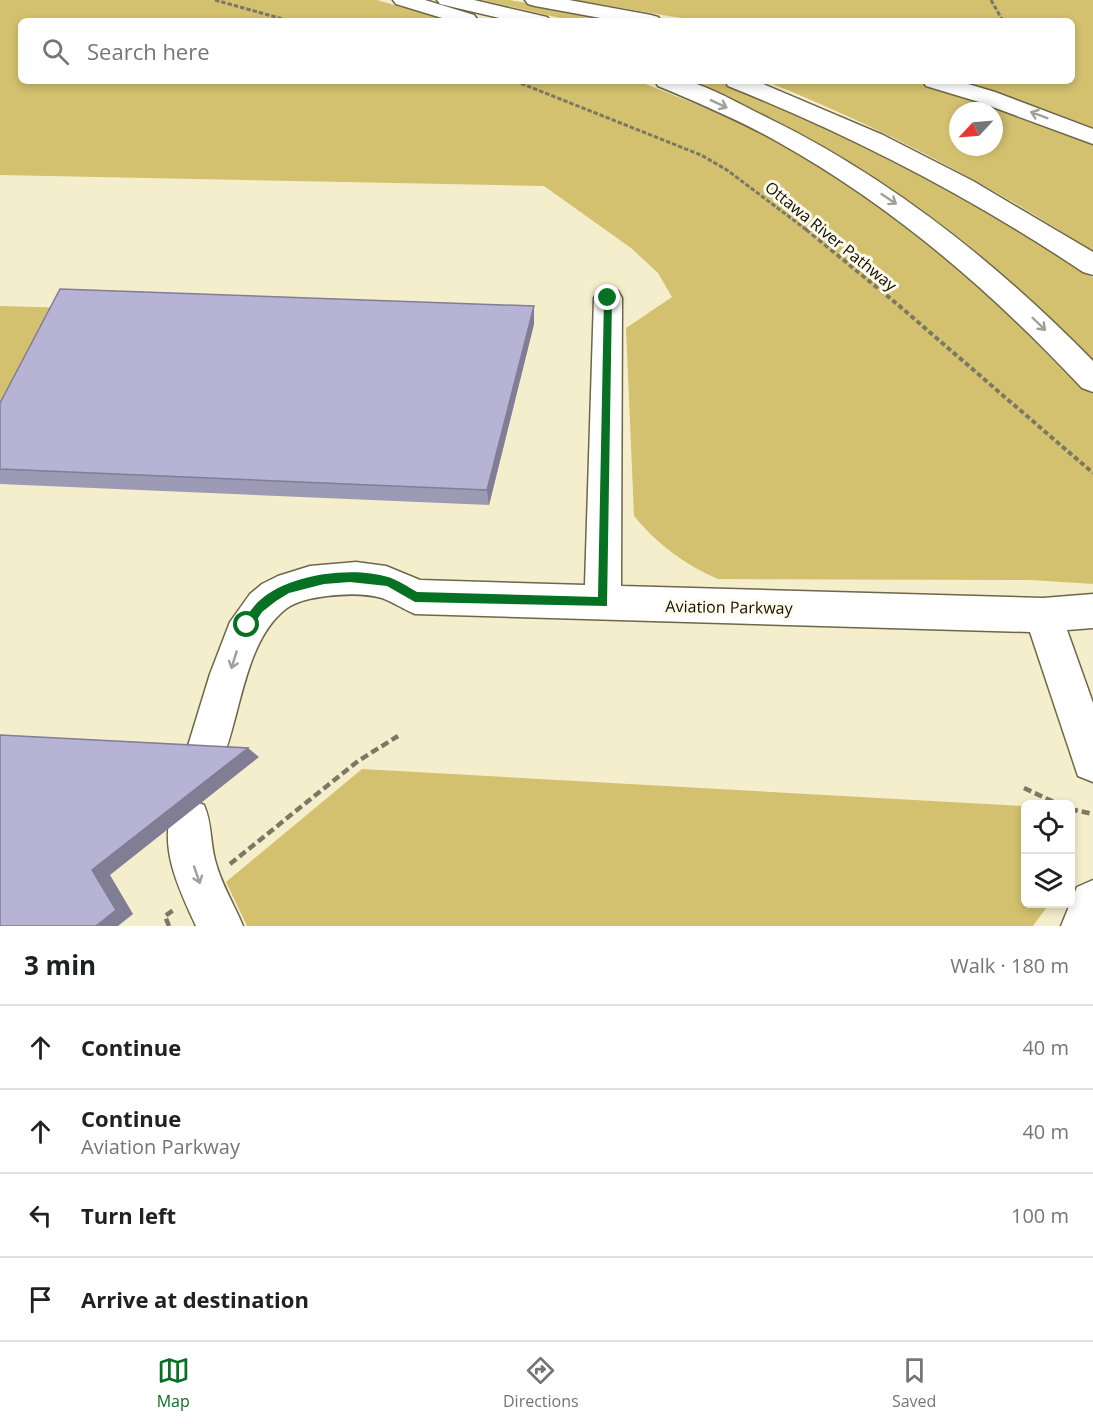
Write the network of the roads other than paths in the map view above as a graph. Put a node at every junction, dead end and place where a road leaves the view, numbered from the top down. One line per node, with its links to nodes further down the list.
1 (403, 0): 4 (main road)
2 (447, 0): 5 (main road)
3 (535, 0): 6 (main road)
4 (465, 18)
5 (527, 18)
6 (634, 18)
7 (673, 84): 13 (main road, one-way to 13)
8 (744, 84): 11 (main road)
9 (944, 84): 10 (main road, one-way to 9)
10 (1093, 137)
11 (1093, 265)
12 (608, 298): 14 (main road)
13 (1093, 380)
14 (603, 603): 16 (main road, Aviation Parkway); 18 (main road, Aviation Parkway, one-way to 18)
15 (1093, 611): 16 (main road, Aviation Parkway)
16 (1043, 615): 17 (main road, Aviation Parkway); 19 (main road)
17 (1093, 621)
18 (207, 749)
19 (1093, 761)
20 (189, 820): 22 (main road, one-way to 22)
21 (1093, 903): 23 (main road)
22 (220, 926)
23 (1084, 926)

